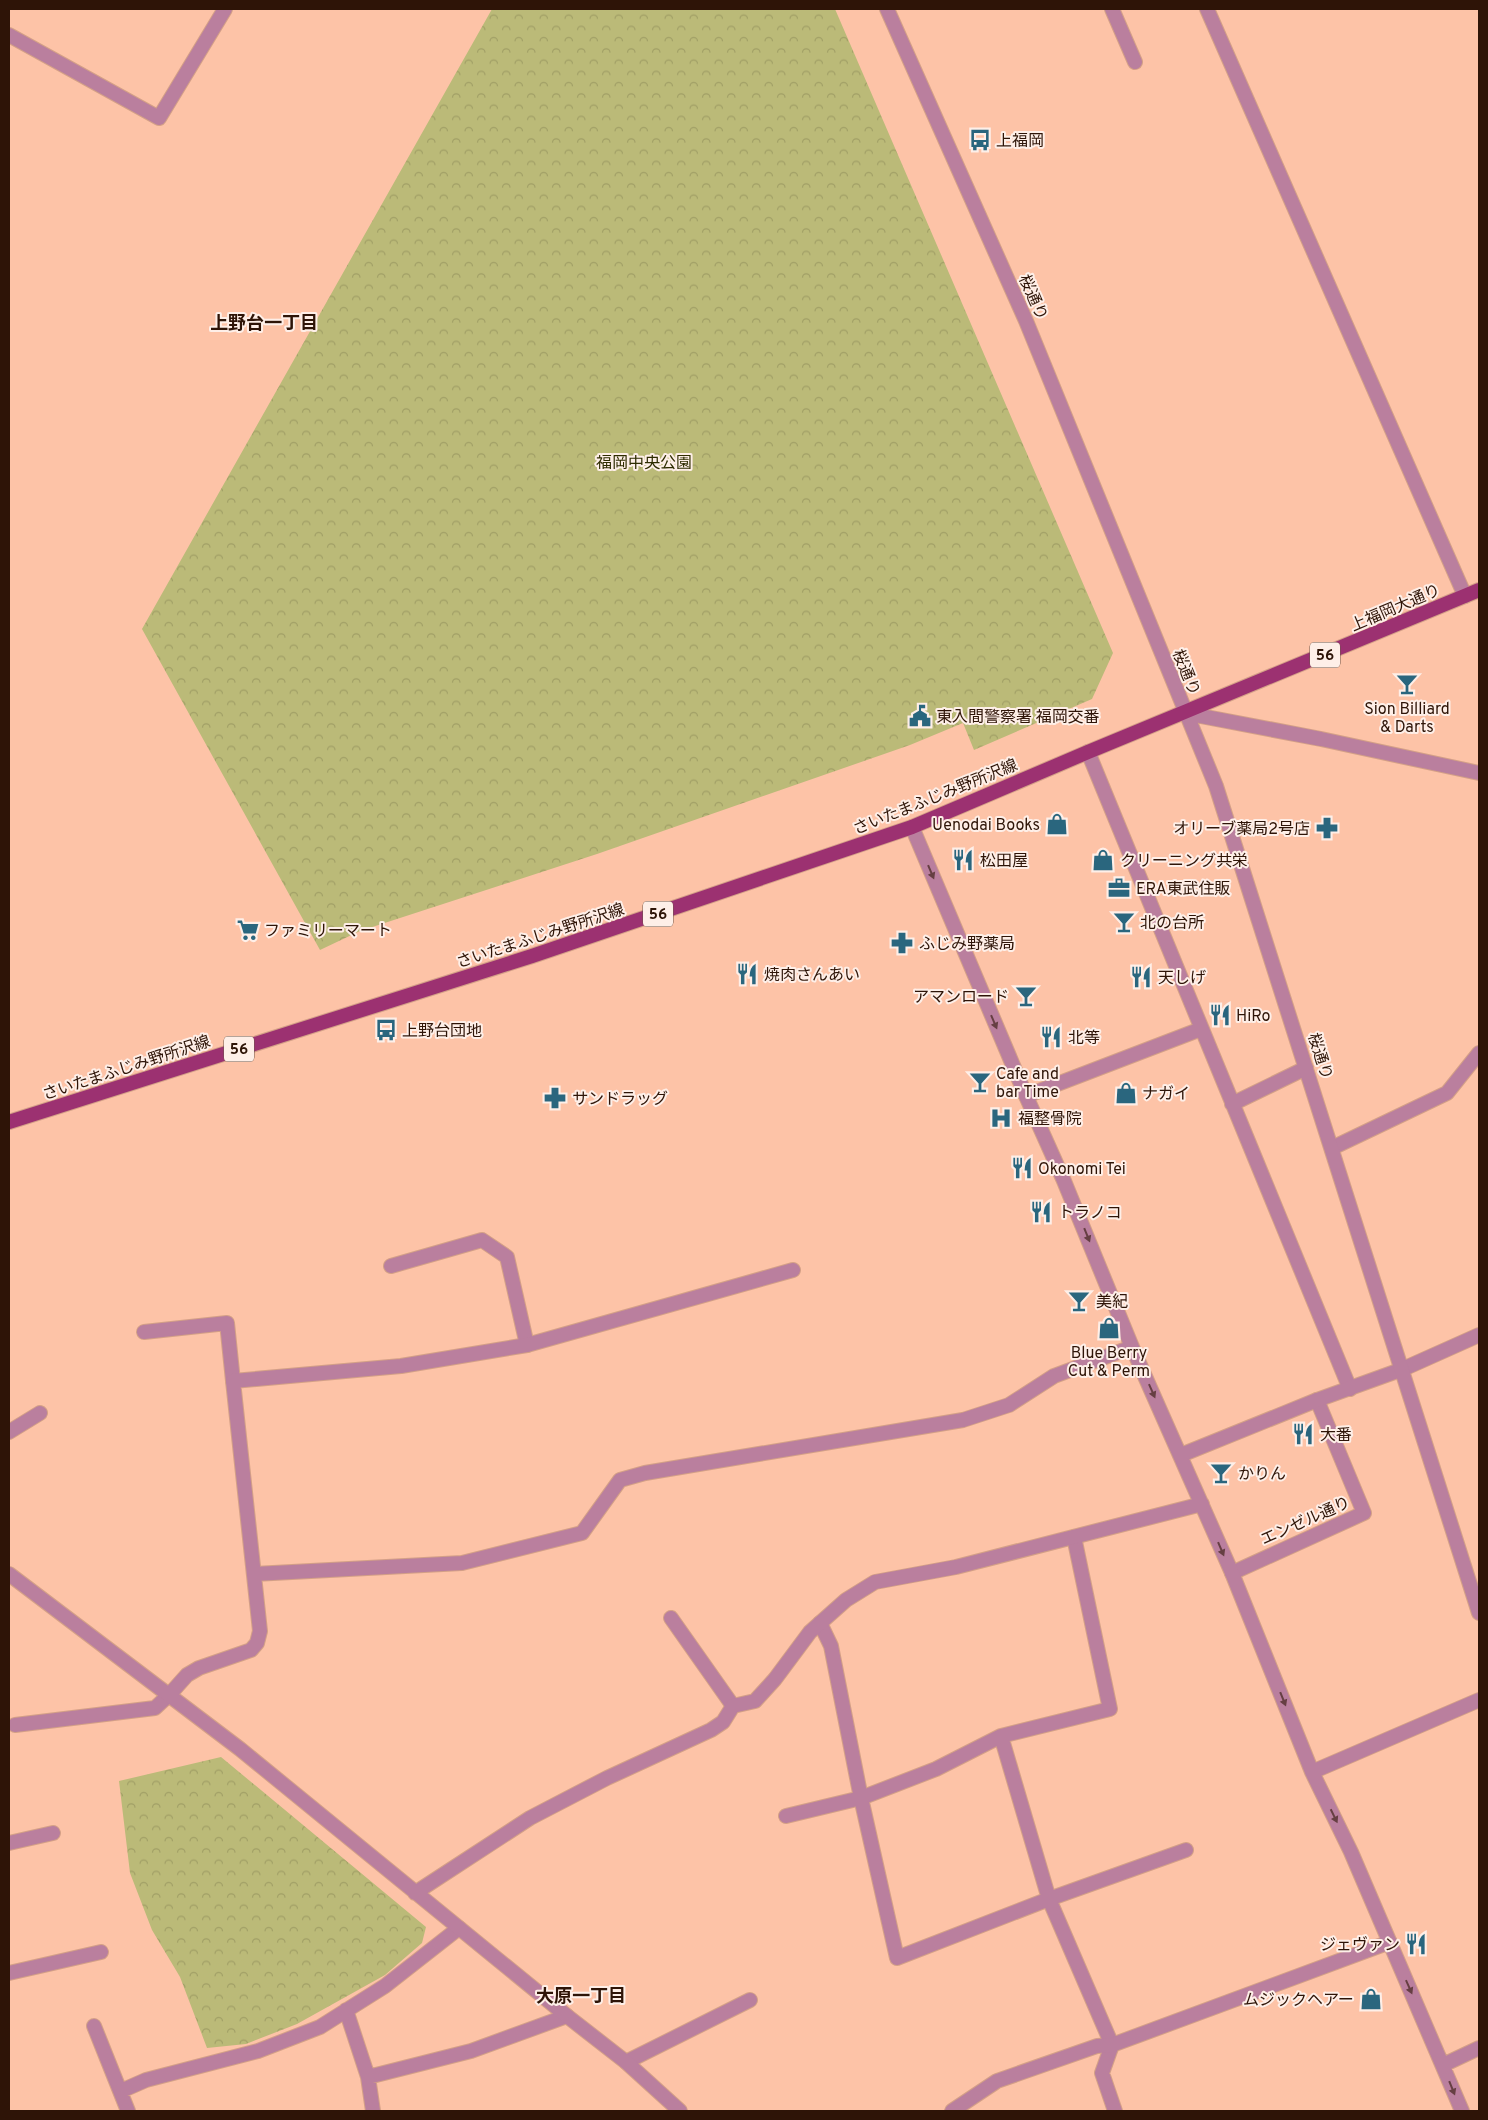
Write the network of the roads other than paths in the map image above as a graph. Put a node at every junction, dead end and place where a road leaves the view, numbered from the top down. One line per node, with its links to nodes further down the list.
1 (225, 9): 5 (street)
2 (887, 9): 9 (street, 桜通り)
3 (1112, 9): 6 (street)
4 (1207, 9): 8 (street)
5 (9, 35)
6 (1134, 62)
7 (1479, 590): 8 (main road, 上福岡大通り / 56)
8 (1465, 596): 9 (main road, 上福岡大通り / 56)
9 (1185, 713): 10 (main road, さいたまふじみ野所沢線 / 56); 11 (street); 15 (street, 桜通り)
10 (1088, 752): 12 (main road, さいたまふじみ野所沢線 / 56); 13 (street)
11 (1479, 773)
12 (912, 827): 16 (street, one-way to 16); 18 (main road, さいたまふじみ野所沢線 / 56)
13 (1201, 1029): 16 (street); 17 (street)
14 (1479, 1054): 19 (street)
15 (1306, 1068): 17 (street); 19 (street, 桜通り)
16 (1026, 1096): 25 (street, one-way to 25)
17 (1232, 1104): 28 (street)
18 (9, 1122)
19 (1332, 1148): 26 (street, 桜通り)
20 (391, 1266): 24 (street)
21 (793, 1270): 24 (street)
22 (144, 1332): 27 (street)
23 (1479, 1335): 26 (street)
24 (527, 1345): 27 (street)
25 (1132, 1346): 32 (street, one-way to 32); 37 (street)
26 (1403, 1369): 28 (street); 38 (street, 桜通り)
27 (234, 1381): 37 (street)
28 (1350, 1389): 29 (street)
29 (1317, 1400): 32 (street); 35 (street, エンゼル通り)
30 (40, 1413): 31 (street)
31 (9, 1432)
32 (1181, 1455): 33 (street)
33 (1202, 1504): 34 (street); 35 (street, one-way to 35)
34 (1074, 1537): 40 (street); 45 (street)
35 (1232, 1573): 46 (street, one-way to 46)
36 (9, 1574): 41 (street)
37 (254, 1574): 41 (street)
38 (1479, 1613)
39 (670, 1618): 43 (street)
40 (820, 1623): 43 (street); 47 (street)
41 (170, 1694): 44 (street); 52 (street)
42 (1479, 1700): 46 (street)
43 (733, 1706): 52 (street)
44 (14, 1725)
45 (1001, 1736): 47 (street); 53 (street)
46 (1312, 1772): 55 (street, one-way to 55)
47 (861, 1798): 48 (street); 53 (street)
48 (786, 1816)
49 (53, 1833): 50 (street)
50 (9, 1842)
51 (1186, 1850): 53 (street)
52 (415, 1893): 54 (street)
53 (1049, 1899): 62 (street)
54 (459, 1928): 59 (street); 60 (street)
55 (1390, 1942): 62 (street); 65 (street, one-way to 65)
56 (101, 1952): 57 (street)
57 (9, 1973)
58 (750, 2000): 64 (street)
59 (346, 2010): 66 (street); 67 (street)
60 (567, 2016): 64 (street); 66 (street)
61 (94, 2026): 67 (street)
62 (1112, 2045): 71 (street); 72 (street)
63 (1479, 2048): 65 (street)
64 (626, 2062): 70 (street)
65 (1443, 2065): 73 (street, one-way to 73)
66 (368, 2077): 69 (street)
67 (121, 2091): 68 (street)
68 (128, 2111)
69 (373, 2111)
70 (680, 2111)
71 (952, 2111)
72 (1115, 2111)
73 (1462, 2111)

